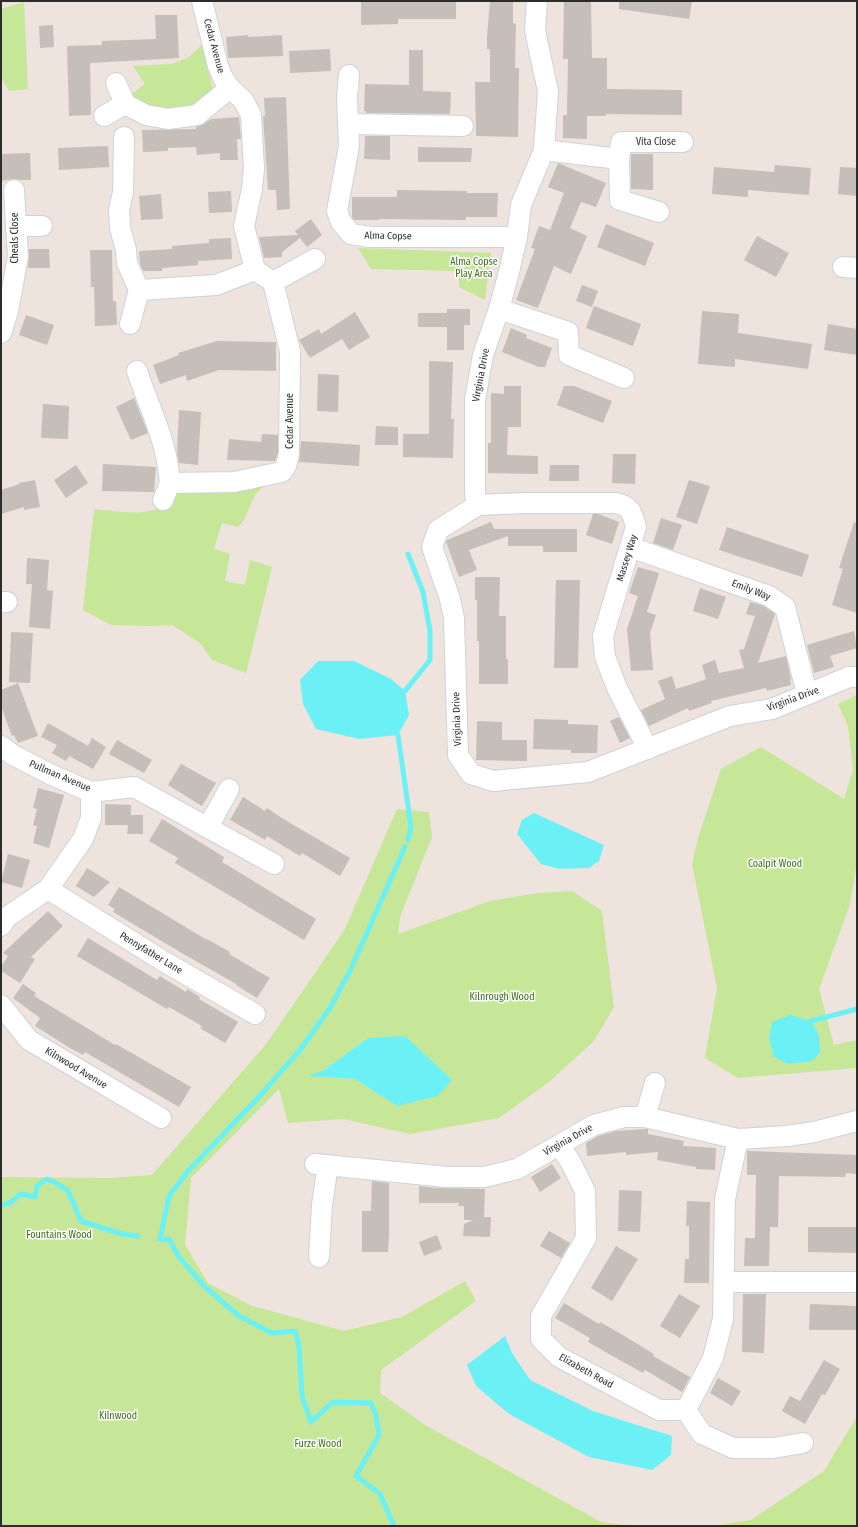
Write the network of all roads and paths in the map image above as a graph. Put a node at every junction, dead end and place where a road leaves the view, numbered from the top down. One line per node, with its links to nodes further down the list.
1 (202, 1): 5 (street, Cedar Avenue)
2 (537, 1): 12 (street, Virginia Drive)
3 (349, 75): 8 (street, Alma Copse)
4 (116, 83): 6 (street)
5 (230, 88): 6 (street); 20 (street, Cedar Avenue)
6 (125, 104): 7 (street)
7 (104, 116)
8 (349, 124): 9 (street); 18 (street, Alma Copse)
9 (464, 126)
10 (124, 137): 22 (street)
11 (683, 142): 13 (street, Vita Close)
12 (544, 150): 13 (street); 18 (street, Virginia Drive)
13 (619, 159): 15 (street, Vita Close)
14 (14, 190): 16 (street, Cheals Close)
15 (659, 212)
16 (16, 226): 17 (street); 25 (street, Cheals Close)
17 (42, 226)
18 (517, 237): 23 (street, Virginia Drive)
19 (315, 259): 21 (street)
20 (255, 270): 21 (street); 22 (street)
21 (273, 282): 26 (street, Cedar Avenue)
22 (139, 290): 24 (street)
23 (499, 309): 27 (street); 28 (street, Virginia Drive)
24 (130, 324)
25 (1, 333)
26 (137, 371)
27 (624, 378)
28 (478, 505): 29 (street, Massey Way); 33 (street, Virginia Drive)
29 (630, 547): 31 (street, Emily Way); 33 (street, Massey Way)
30 (857, 677): 31 (street, Virginia Drive)
31 (807, 694): 33 (street, Virginia Drive)
32 (1, 746): 35 (street, Pullman Avenue)
33 (648, 749)
34 (229, 789): 36 (street)
35 (91, 792): 36 (street, Pullman Avenue); 38 (street)
36 (208, 827): 37 (street, Pullman Avenue)
37 (274, 864)
38 (48, 889): 39 (street); 41 (street, Pennyfather Lane)
39 (3, 919)
40 (1, 1005): 44 (street, Kilnwood Avenue)
41 (255, 1014)
42 (655, 1083): 43 (street)
43 (645, 1117): 46 (street, Virginia Drive); 47 (street, Virginia Drive)
44 (161, 1118)
45 (857, 1121): 46 (street, Virginia Drive)
46 (738, 1139): 49 (street)
47 (559, 1145): 48 (street, Virginia Drive); 51 (street, Elizabeth Road)
48 (319, 1257)
49 (724, 1282): 50 (street); 51 (street)
50 (857, 1282)
51 (686, 1410): 52 (street)
52 (803, 1443)

